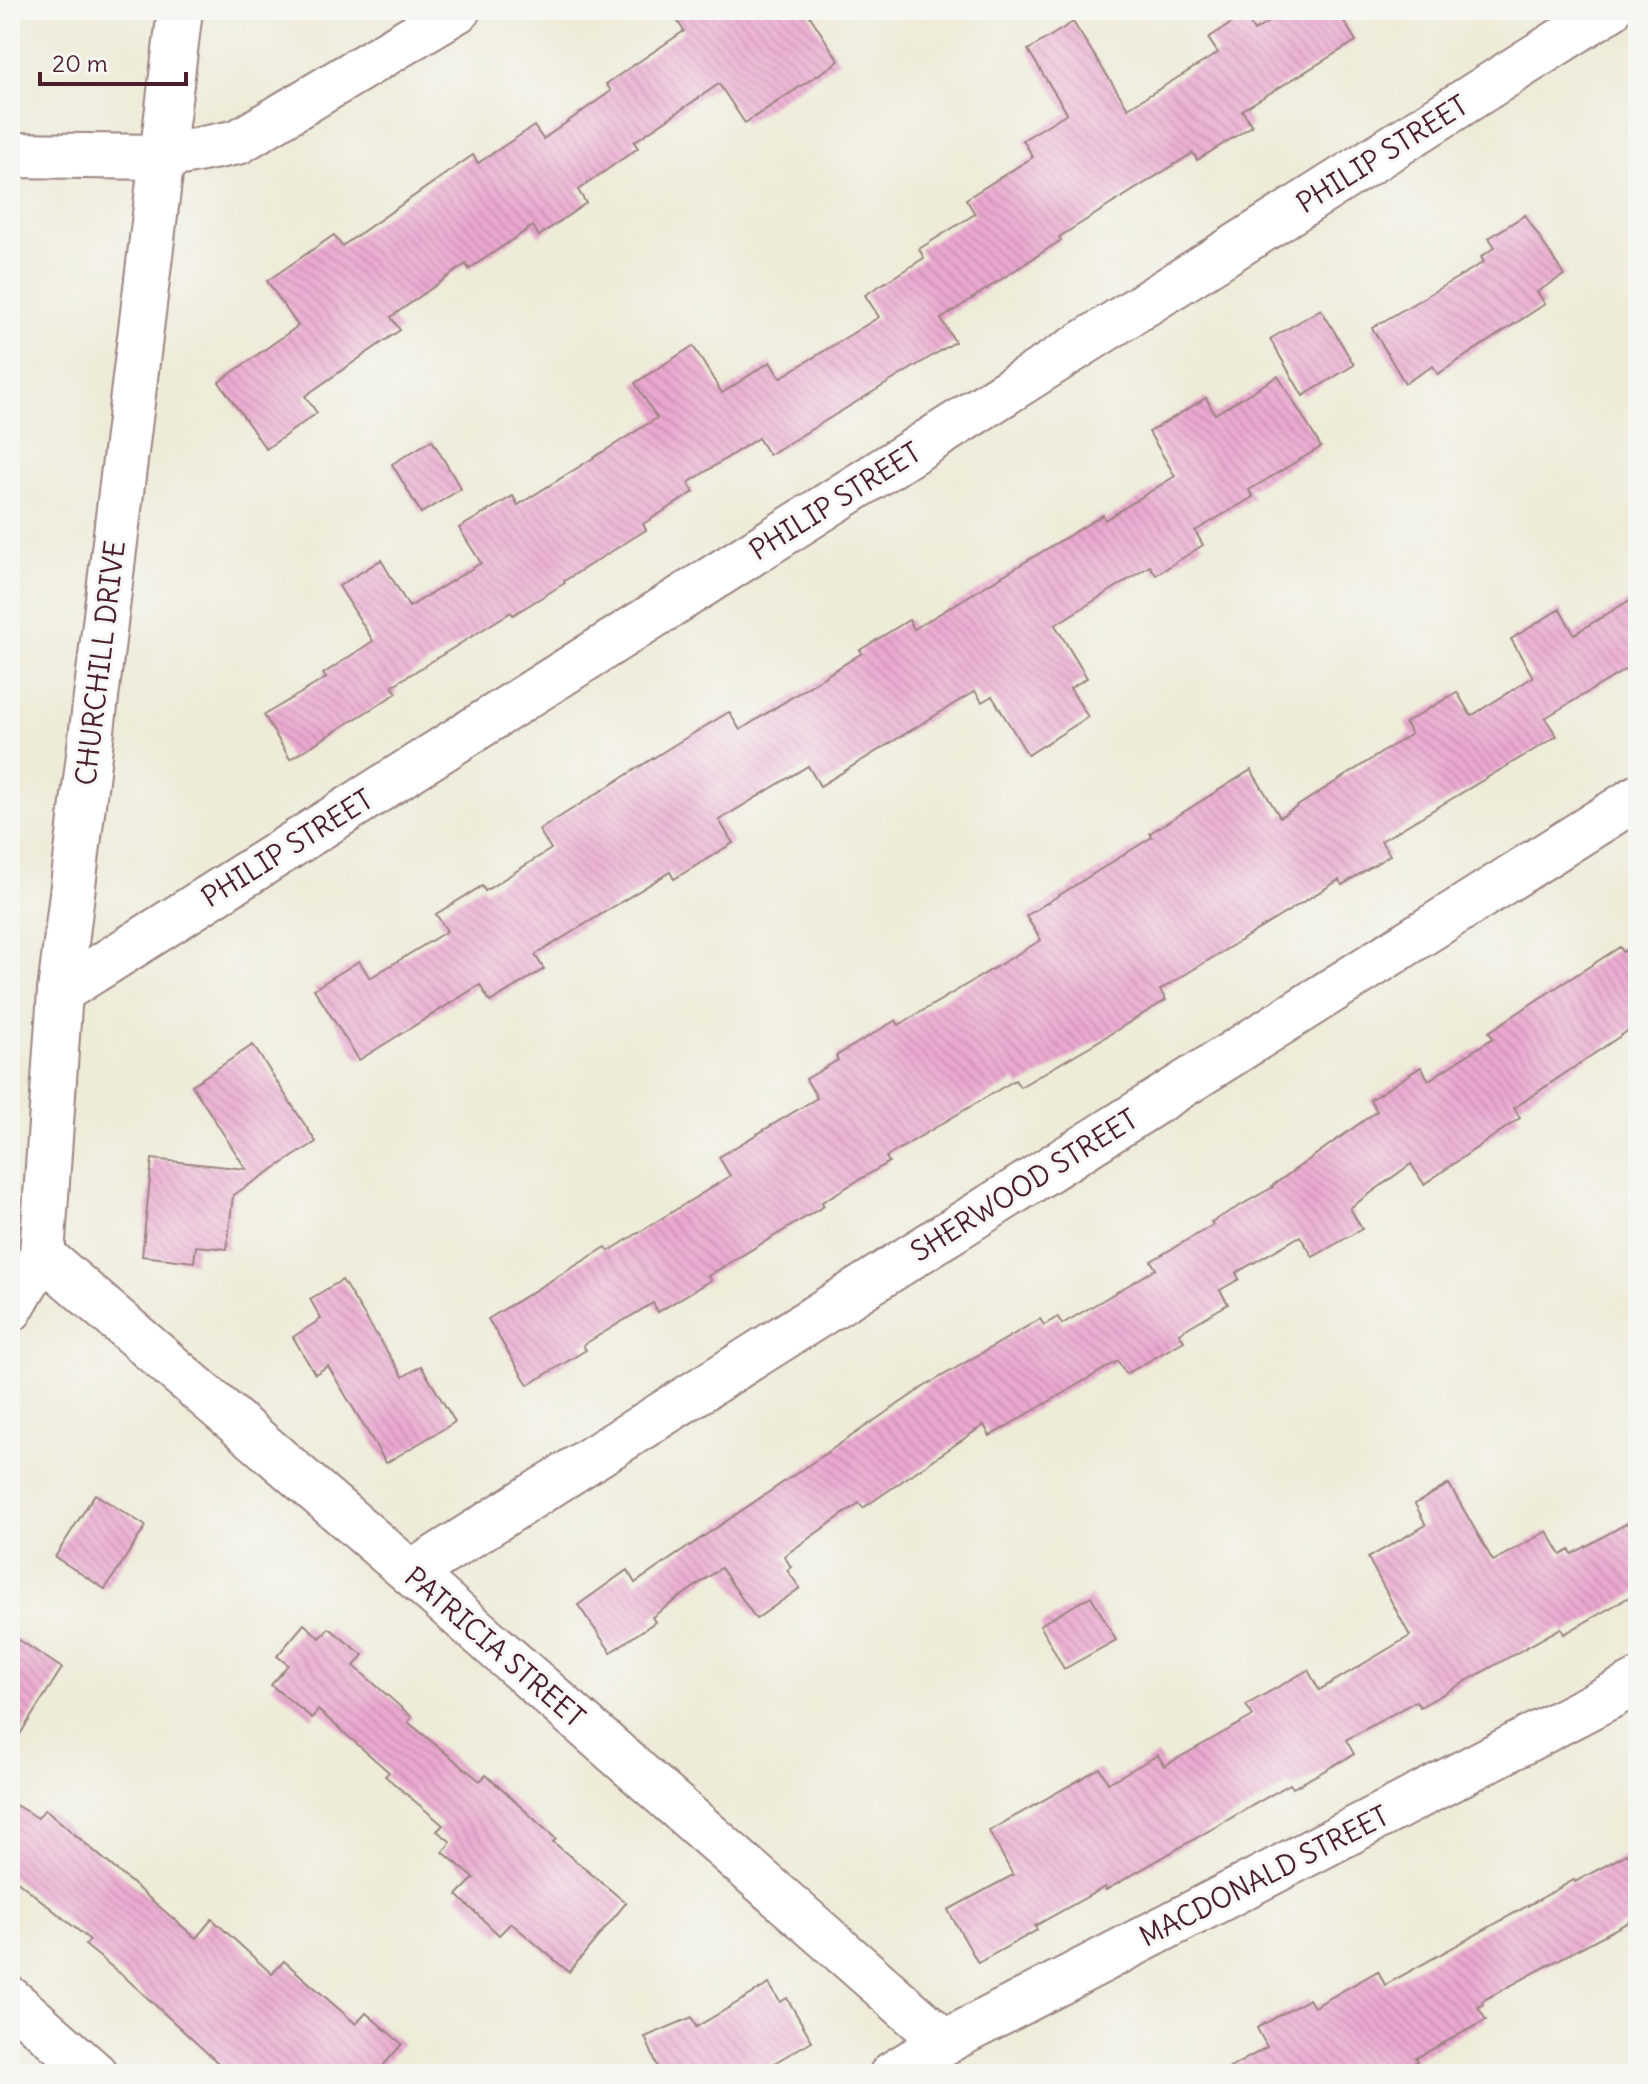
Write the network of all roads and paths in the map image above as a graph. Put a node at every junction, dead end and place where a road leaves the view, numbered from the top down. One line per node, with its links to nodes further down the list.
1 (180, 10): 5 (street, CHURCHILL DRIVE)
2 (458, 10): 5 (street)
3 (1609, 10): 7 (street, PHILIP STREET)
4 (10, 155): 5 (street)
5 (162, 157): 7 (street, CHURCHILL DRIVE)
6 (1638, 797): 10 (street, SHERWOOD STREET)
7 (60, 992): 8 (street, CHURCHILL DRIVE)
8 (42, 1255): 9 (street, CHURCHILL DRIVE); 10 (street, PATRICIA STREET)
9 (10, 1310)
10 (411, 1573): 13 (street, PATRICIA STREET)
11 (1638, 1682): 13 (street, MACDONALD STREET)
12 (10, 1999): 14 (street)
13 (945, 2042): 15 (street, MACDONALD STREET)
14 (95, 2074)
15 (892, 2074)

